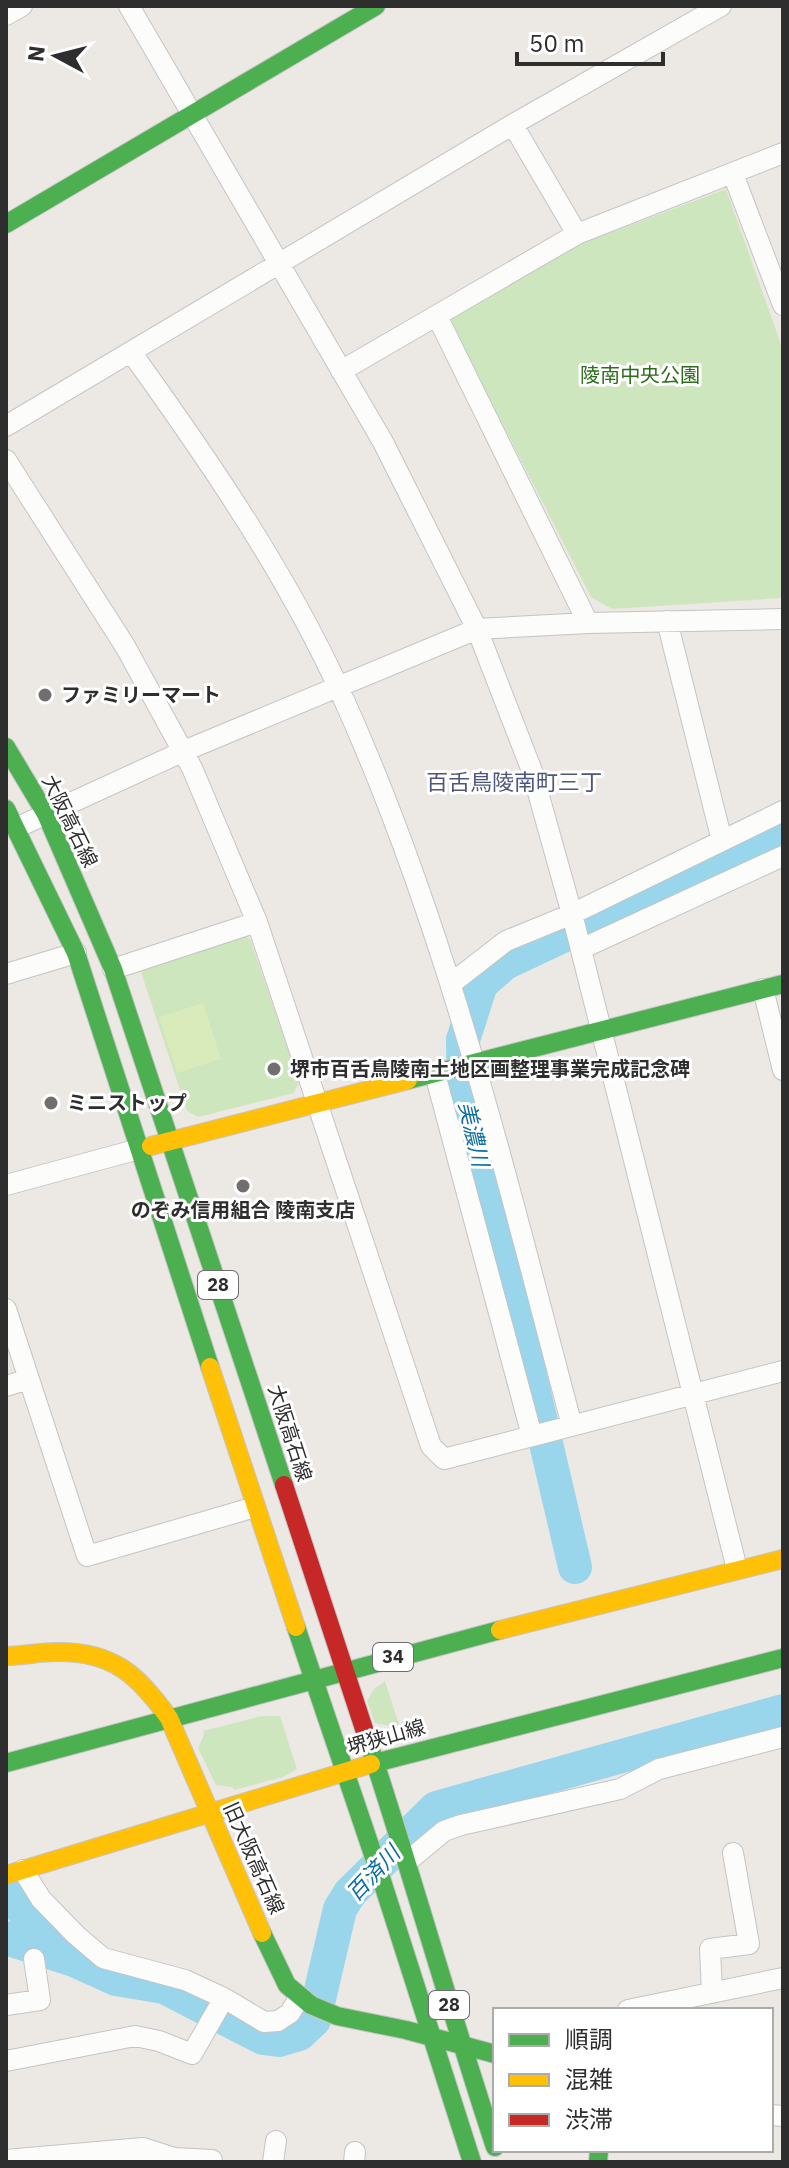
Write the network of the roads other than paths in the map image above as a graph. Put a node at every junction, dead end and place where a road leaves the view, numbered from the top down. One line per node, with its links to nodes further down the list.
1 (22, 6): 5 (street)
2 (129, 6): 6 (street)
3 (376, 6): 6 (main road)
4 (721, 6): 7 (street)
5 (6, 15)
6 (193, 115): 10 (main road); 12 (street)
7 (513, 125): 11 (street); 12 (street)
8 (783, 153): 9 (street)
9 (733, 174): 11 (street); 13 (street)
10 (6, 224)
11 (577, 234): 14 (street)
12 (279, 264): 15 (street); 16 (street)
13 (783, 305)
14 (437, 316): 16 (street); 21 (street)
15 (131, 352): 17 (street); 23 (street)
16 (341, 371): 22 (street)
17 (6, 426)
18 (6, 460): 25 (street)
19 (783, 619): 20 (street)
20 (667, 621): 21 (street); 30 (street)
21 (588, 623): 22 (street)
22 (477, 629): 23 (street); 32 (street)
23 (339, 689): 25 (street); 38 (street)
24 (6, 747): 28 (main road, 大阪高石線 / 28)
25 (184, 751): 28 (street); 33 (street)
26 (6, 809): 29 (main road, 28)
27 (783, 811): 30 (street)
28 (46, 814): 29 (street); 36 (main road, 大阪高石線 / 28)
29 (16, 828): 35 (main road, 28)
30 (722, 841): 32 (street)
31 (783, 856): 34 (street)
32 (572, 914): 34 (street); 38 (street)
33 (257, 922): 36 (street); 44 (street)
34 (581, 949): 40 (street)
35 (76, 953): 37 (street); 46 (main road, 28)
36 (113, 969): 45 (main road, 大阪高石線 / 28)
37 (6, 974)
38 (452, 983): 41 (street)
39 (773, 987): 40 (main road); 42 (street)
40 (601, 1030): 41 (main road); 52 (street)
41 (475, 1063): 43 (main road); 53 (street)
42 (783, 1070)
43 (435, 1074): 44 (main road); 54 (street)
44 (319, 1103): 45 (main road); 54 (street)
45 (172, 1141): 46 (main road); 60 (main road, 大阪高石線 / 28)
46 (139, 1149): 47 (street); 55 (main road, 28)
47 (6, 1185)
48 (6, 1309): 50 (street)
49 (783, 1371): 52 (street)
50 (29, 1379): 51 (street); 55 (street)
51 (6, 1386)
52 (693, 1394): 53 (street); 57 (street)
53 (566, 1427): 54 (street)
54 (534, 1436)
55 (255, 1507): 61 (main road, 28)
56 (783, 1559): 57 (main road, 34)
57 (737, 1569): 60 (main road, 34)
58 (6, 1656): 62 (main road, 旧大阪高石線 / 28)
59 (783, 1658): 64 (main road, 堺狭山線)
60 (344, 1671): 61 (main road, 34); 64 (main road, 大阪高石線 / 28)
61 (312, 1679): 62 (main road, 34); 66 (main road, 28)
62 (169, 1718): 65 (main road, 34); 67 (main road, 旧大阪高石線 / 28)
63 (783, 1737): 69 (street)
64 (376, 1762): 66 (main road, 堺狭山線); 69 (main road, 大阪高石線 / 28)
65 (6, 1763)
66 (344, 1772): 67 (main road, 堺狭山線); 78 (main road, 28)
67 (210, 1812): 70 (main road, 堺狭山線); 75 (main road, 旧大阪高石線 / 28)
68 (733, 1853): 73 (street)
69 (408, 1861): 79 (main road, 大阪高石線 / 28)
70 (13, 1873): 74 (street)
71 (34, 1959): 76 (street)
72 (783, 1978): 73 (street)
73 (712, 1993): 77 (street)
74 (224, 1998): 75 (street); 81 (street)
75 (301, 1999): 78 (main road, 旧大阪高石線 / 28)
76 (6, 2005)
77 (638, 2008)
78 (432, 2037): 79 (main road, 旧大阪高石線 / 28); 88 (main road, 28)
79 (462, 2048): 80 (main road, 旧大阪高石線 / 28); 82 (main road, 大阪高石線 / 28)
80 (493, 2054)
81 (6, 2061)
82 (493, 2139)
83 (276, 2141): 87 (street)
84 (142, 2155): 85 (street); 86 (street)
85 (6, 2160)
86 (212, 2160)
87 (273, 2162)
88 (472, 2162)

